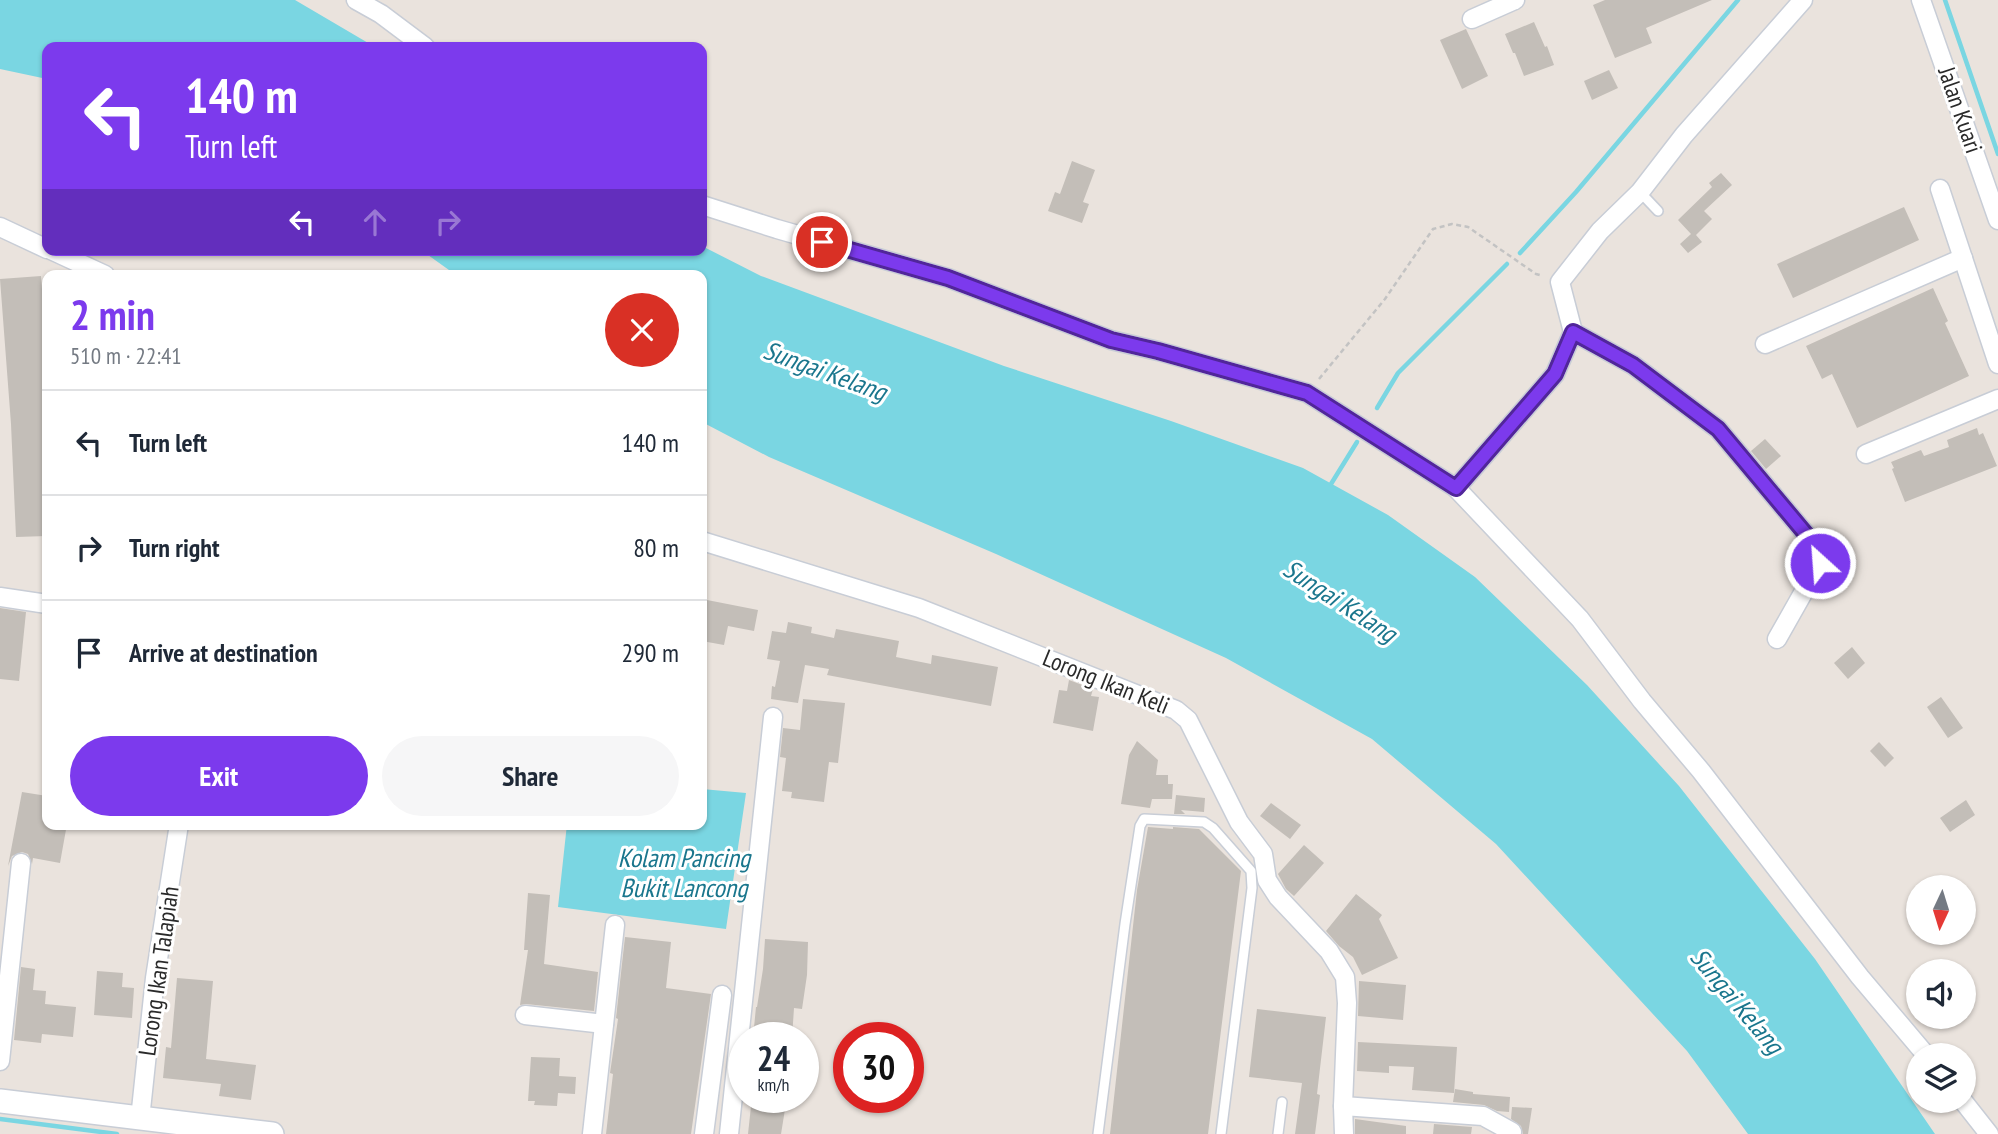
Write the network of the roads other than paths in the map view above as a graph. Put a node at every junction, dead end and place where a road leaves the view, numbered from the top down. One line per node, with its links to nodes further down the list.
1 (356, 0): 6 (street)
2 (1515, 0): 5 (street)
3 (1803, 0): 8 (street)
4 (1921, 0): 11 (street, Jalan Kuari)
5 (1472, 19)
6 (418, 42)
7 (1940, 189): 15 (street)
8 (1640, 192): 10 (lane); 17 (street)
9 (707, 207): 22 (street)
10 (1658, 212)
11 (1997, 217)
12 (0, 227): 13 (street)
13 (42, 246)
14 (64, 256): 16 (street)
15 (1963, 258): 18 (street); 19 (street)
16 (94, 270)
17 (1573, 332): 22 (street); 26 (street)
18 (1765, 344)
19 (1998, 364)
20 (1998, 399): 21 (street)
21 (1866, 454)
22 (1456, 488): 34 (street)
23 (707, 543): 38 (street, Lorong Ikan Keli)
24 (0, 597): 25 (street)
25 (42, 603)
26 (1777, 639)
27 (773, 717): 45 (street)
28 (178, 830): 40 (street, Lorong Ikan Talapiah)
29 (21, 863): 35 (street)
30 (615, 925): 33 (street)
31 (722, 995): 44 (street)
32 (525, 1015): 33 (street)
33 (604, 1024): 43 (street)
34 (1916, 1043)
35 (0, 1061)
36 (0, 1101): 40 (street)
37 (1282, 1102): 48 (lane)
38 (1343, 1105): 41 (street); 49 (street, Lorong Ikan Keli)
39 (1972, 1113): 50 (street)
40 (144, 1124): 42 (street)
41 (1512, 1132)
42 (272, 1134)
43 (592, 1134)
44 (704, 1134)
45 (729, 1134)
46 (1098, 1134): 47 (lane)
47 (1221, 1134)
48 (1278, 1134)
49 (1344, 1134)
50 (1989, 1134)

